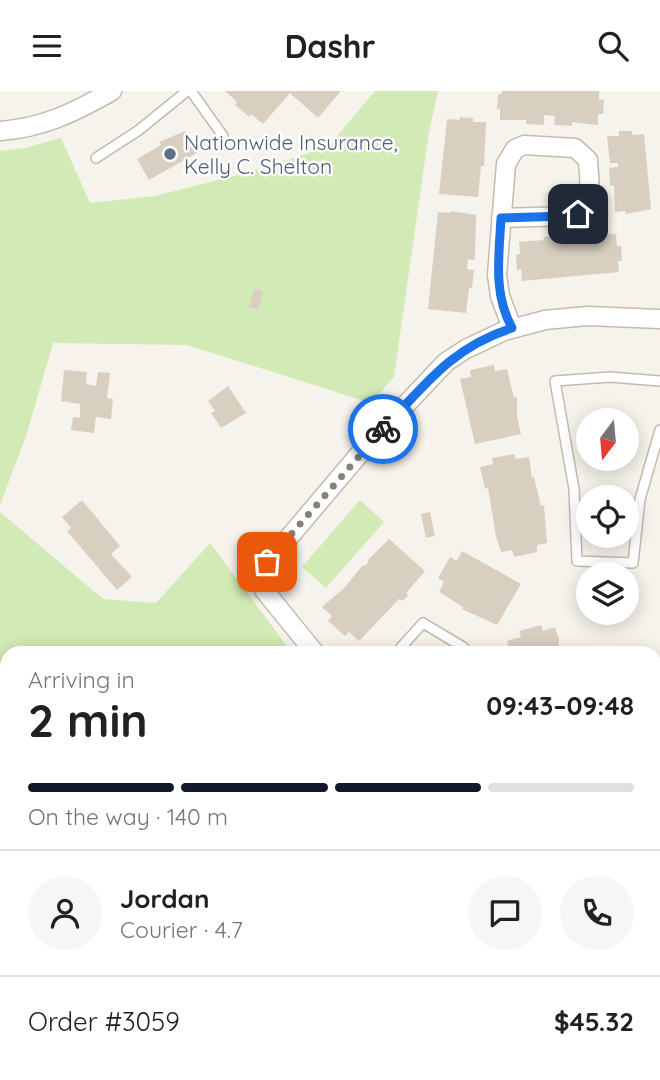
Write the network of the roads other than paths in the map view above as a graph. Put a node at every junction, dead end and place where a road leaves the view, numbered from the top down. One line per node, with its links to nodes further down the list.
1 (112, 91): 3 (street)
2 (189, 91): 4 (lane); 5 (lane)
3 (0, 131)
4 (223, 136)
5 (96, 158)
6 (501, 218): 6 (street); 8 (street)
7 (660, 319): 8 (street)
8 (512, 328): 11 (street)
9 (660, 381): 10 (lane)
10 (660, 430)
11 (310, 646)
12 (402, 646): 13 (lane)
13 (461, 646)

